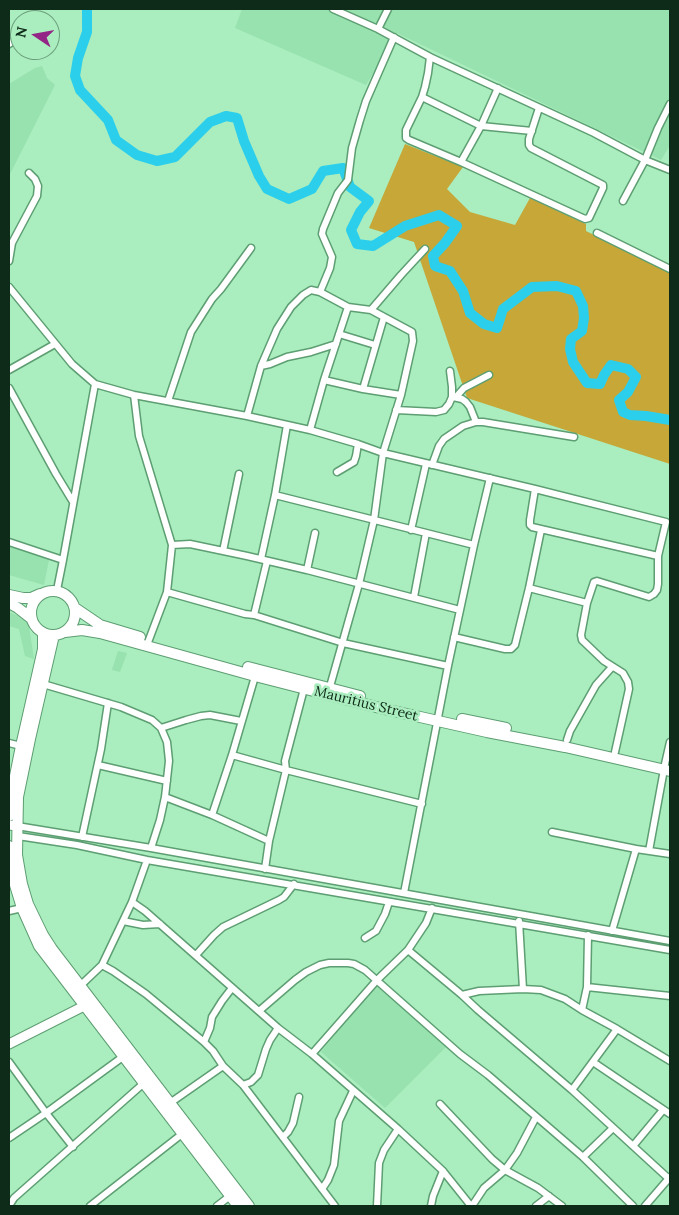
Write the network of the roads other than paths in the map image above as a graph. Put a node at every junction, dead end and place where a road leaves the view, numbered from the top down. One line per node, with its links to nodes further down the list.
1 (333, 9): 3 (street)
2 (388, 9): 3 (street)
3 (378, 29): 4 (street)
4 (394, 38): 5 (street); 23 (street)
5 (430, 57): 6 (street); 7 (street)
6 (498, 88): 9 (street); 10 (street)
7 (422, 97): 10 (street); 13 (street)
8 (670, 104): 12 (street)
9 (539, 108): 11 (street); 12 (street)
10 (482, 126): 11 (street); 13 (street)
11 (532, 131): 13 (street)
12 (645, 160): 14 (street); 16 (street)
13 (461, 162)
14 (670, 170)
15 (29, 173): 20 (street)
16 (622, 201)
17 (597, 233): 21 (street)
18 (251, 248): 42 (street)
19 (425, 249): 25 (street)
20 (9, 261)
21 (670, 269)
22 (9, 287): 28 (street)
23 (320, 292): 24 (street); 31 (street)
24 (348, 307): 25 (street); 27 (street)
25 (371, 310): 26 (street)
26 (384, 316): 30 (street); 40 (street)
27 (339, 334): 29 (street); 30 (street)
28 (55, 344): 32 (street); 36 (street)
29 (336, 344): 31 (street); 35 (street)
30 (375, 345): 38 (street)
31 (261, 366): 44 (street)
32 (9, 370)
33 (450, 371): 41 (street)
34 (489, 375): 41 (street)
35 (324, 380): 38 (street); 47 (street)
36 (95, 384): 39 (street); 57 (street)
37 (9, 388): 57 (street)
38 (362, 389): 40 (street)
39 (134, 395): 42 (street); 65 (street)
40 (401, 395): 43 (street)
41 (454, 397): 43 (street); 45 (street)
42 (168, 401): 44 (street)
43 (396, 410): 50 (street)
44 (246, 416): 46 (street)
45 (476, 422): 48 (street); 51 (street)
46 (287, 425): 47 (street); 56 (street)
47 (310, 430): 49 (street)
48 (574, 437)
49 (358, 444): 50 (street); 52 (street)
50 (383, 453): 51 (street); 58 (street)
51 (429, 464): 54 (street); 60 (street)
52 (337, 472)
53 (239, 474): 67 (street)
54 (490, 478): 55 (street); 66 (street)
55 (535, 489): 59 (street); 61 (street)
56 (275, 495): 58 (street); 70 (street)
57 (73, 502): 69 (street)
58 (374, 520): 60 (street); 72 (street)
59 (668, 523): 68 (street)
60 (411, 530): 63 (street)
61 (541, 530): 68 (street); 73 (street)
62 (315, 533): 71 (street)
63 (426, 533): 66 (street); 78 (street)
64 (9, 542): 69 (street)
65 (172, 545): 67 (street); 76 (street)
66 (474, 545): 82 (street)
67 (223, 551): 70 (street)
68 (658, 556): 80 (street)
69 (63, 560): 74 (street)
70 (264, 560): 71 (street); 83 (street)
71 (307, 570): 72 (street)
72 (359, 584): 78 (street); 89 (street)
73 (529, 588): 80 (street); 87 (street)
74 (57, 590): 75 (main road); 81 (main road)
75 (43, 592): 77 (main road); 84 (main road)
76 (167, 592): 83 (street); 88 (street)
77 (9, 595)
78 (414, 597): 82 (street)
79 (9, 603): 84 (main road)
80 (587, 604): 91 (street)
81 (75, 608): 86 (main road); 88 (main road, Mauritius Street)
82 (460, 610): 87 (street)
83 (254, 615): 89 (street)
84 (32, 619): 85 (main road)
85 (43, 633): 86 (main road); 103 (main road)
86 (59, 634): 88 (main road, Mauritius Street); 93 (main road)
87 (454, 637): 90 (street)
88 (148, 642): 92 (main road, Mauritius Street)
89 (343, 643): 90 (street); 95 (street)
90 (448, 666): 97 (street)
91 (612, 667): 100 (street); 104 (street)
92 (257, 673): 94 (main road, Mauritius Street); 98 (street)
93 (43, 684): 96 (street); 114 (main road)
94 (305, 685): 95 (main road, Mauritius Street); 108 (street)
95 (328, 692): 97 (main road, Mauritius Street)
96 (108, 703): 99 (street); 106 (street)
97 (437, 717): 100 (main road, Mauritius Street); 107 (main road, Mauritius Street); 111 (street)
98 (241, 721): 99 (street); 105 (street)
99 (161, 728): 109 (street)
100 (567, 740): 104 (main road, Mauritius Street)
101 (670, 742): 107 (street)
102 (9, 744): 103 (street)
103 (21, 746): 113 (main road)
104 (615, 752): 107 (main road, Mauritius Street)
105 (232, 755): 108 (street); 112 (street)
106 (98, 765): 109 (street); 116 (street)
107 (667, 768): 121 (street)
108 (286, 770): 111 (street); 117 (street)
109 (167, 781): 110 (street)
110 (165, 797): 112 (street); 119 (street)
111 (422, 804): 126 (street)
112 (212, 815): 117 (street)
113 (9, 816)
114 (13, 831): 116 (street); 123 (street); 145 (main road)
115 (552, 832): 120 (street)
116 (82, 837): 119 (street)
117 (269, 841): 124 (street)
118 (9, 846): 129 (main road)
119 (151, 848): 124 (street)
120 (636, 849): 121 (street); 136 (street)
121 (650, 851): 122 (street)
122 (670, 854)
123 (147, 860): 125 (street); 127 (street)
124 (265, 869): 126 (street)
125 (294, 884): 128 (street); 142 (street)
126 (404, 893): 132 (street)
127 (132, 902): 133 (street); 135 (street)
128 (389, 902): 130 (street); 138 (street)
129 (22, 908): 131 (street); 151 (main road)
130 (432, 908): 134 (street); 140 (street)
131 (9, 911)
132 (521, 914): 134 (street); 136 (street)
133 (123, 921): 135 (street); 143 (street)
134 (519, 923): 137 (street); 148 (street)
135 (160, 924): 142 (street)
136 (612, 931): 139 (street)
137 (588, 935): 141 (street); 146 (street)
138 (366, 938)
139 (670, 941)
140 (408, 950): 144 (street); 149 (street)
141 (670, 950)
142 (196, 955): 147 (street)
143 (102, 965): 145 (street); 156 (street)
144 (377, 980): 153 (street); 158 (street); 174 (street)
145 (80, 986): 151 (main road)
146 (587, 987): 150 (street); 152 (street)
147 (232, 988): 153 (street); 156 (street)
148 (523, 990): 149 (street); 152 (street)
149 (462, 995): 166 (street)
150 (670, 996)
151 (88, 1004): 157 (street); 159 (main road); 169 (main road)
152 (582, 1010): 155 (street)
153 (259, 1011): 154 (street)
154 (278, 1028): 158 (street); 165 (street)
155 (617, 1029): 160 (street); 162 (street)
156 (204, 1042): 163 (street)
157 (9, 1044)
158 (312, 1054): 167 (street)
159 (124, 1056): 164 (main road); 172 (street)
160 (670, 1061)
161 (9, 1062): 172 (street)
162 (593, 1062): 166 (street); 171 (street)
163 (223, 1066): 165 (street); 169 (street)
164 (144, 1083): 177 (main road); 181 (street)
165 (243, 1085): 178 (street)
166 (572, 1090): 175 (street)
167 (354, 1091): 176 (street); 186 (street)
168 (299, 1097): 178 (street)
169 (170, 1104): 193 (main road)
170 (440, 1104): 183 (street)
171 (663, 1110): 173 (street); 180 (street)
172 (46, 1113): 179 (street); 181 (street)
173 (670, 1114)
174 (536, 1117): 182 (street); 183 (street)
175 (613, 1128): 180 (street); 182 (street)
176 (398, 1129): 184 (street); 195 (street)
177 (182, 1134): 187 (main road); 190 (street)
178 (283, 1137): 186 (street)
179 (9, 1138)
180 (633, 1146): 185 (street)
181 (73, 1147): 189 (street)
182 (583, 1158): 200 (street)
183 (505, 1170): 188 (street); 197 (street)
184 (443, 1171): 196 (street); 197 (street)
185 (669, 1177): 201 (street)
186 (322, 1188): 194 (street)
187 (230, 1196): 191 (street); 192 (main road)
188 (549, 1196): 198 (street); 199 (street)
189 (9, 1206)
190 (90, 1206)
191 (217, 1206)
192 (238, 1206)
193 (249, 1206)
194 (335, 1206)
195 (377, 1206)
196 (431, 1206)
197 (472, 1206)
198 (536, 1206)
199 (562, 1206)
200 (633, 1206)
201 (645, 1206)

